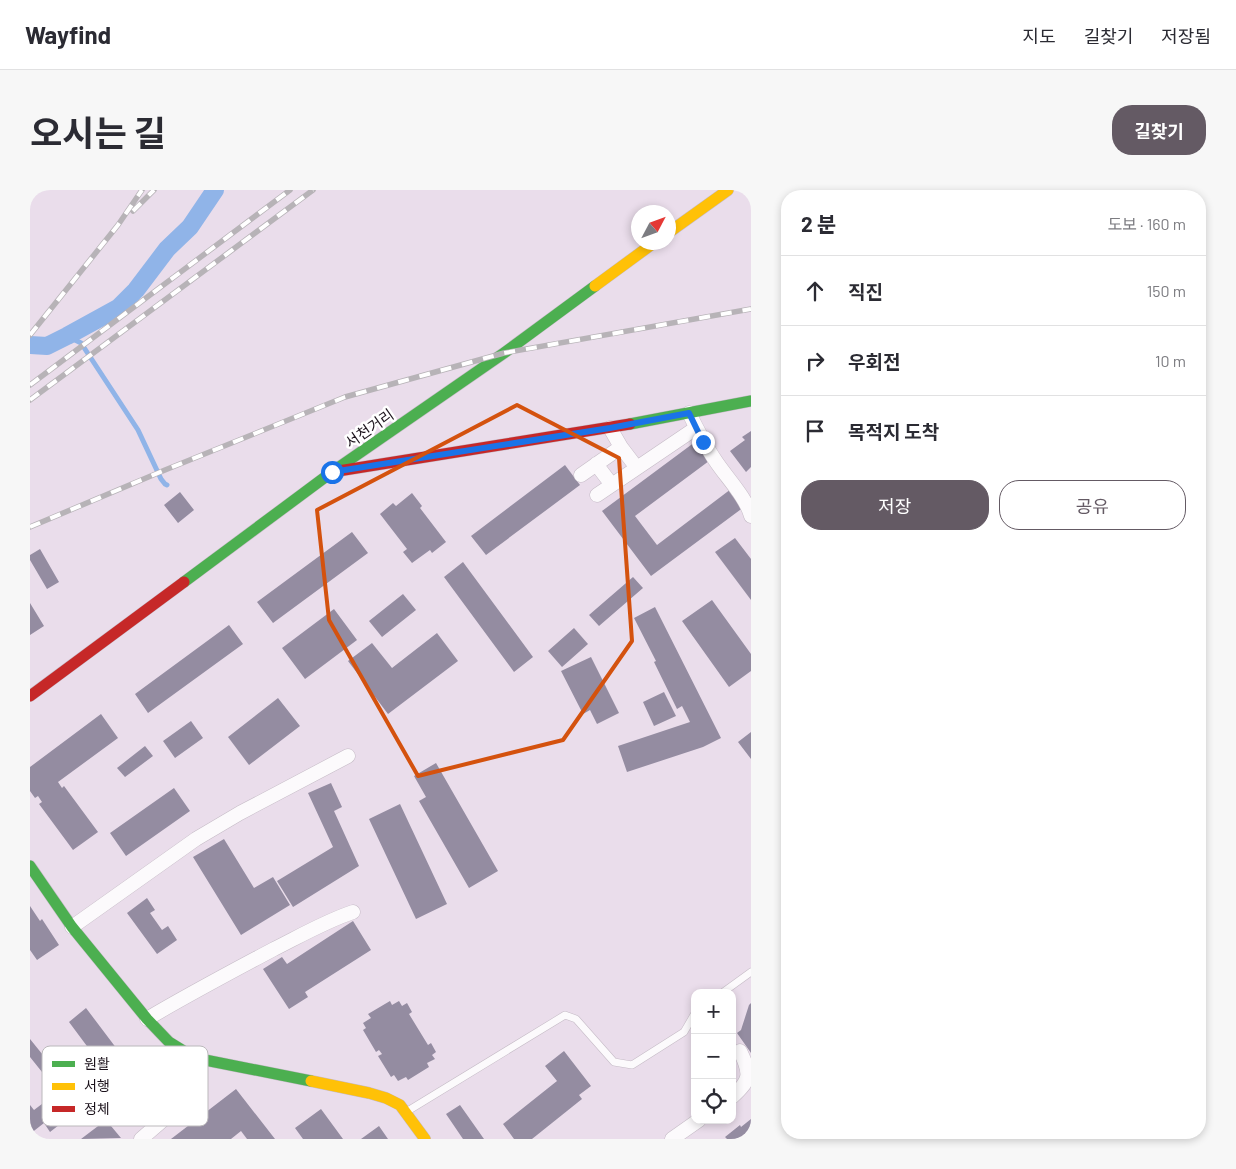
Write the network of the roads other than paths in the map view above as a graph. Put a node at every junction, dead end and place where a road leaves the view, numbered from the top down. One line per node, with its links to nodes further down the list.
1 (728, 190): 2 (street)
2 (676, 227)
3 (644, 250): 11 (street, 서천거리)
4 (751, 401): 5 (street)
5 (689, 413): 6 (street); 7 (street)
6 (610, 428): 8 (street); 11 (street)
7 (696, 428): 10 (street); 15 (street)
8 (621, 447): 9 (street); 10 (street)
9 (596, 464): 12 (street); 13 (street)
10 (637, 468): 13 (street)
11 (332, 472): 16 (street, 서천거리)
12 (581, 475)
13 (612, 485): 14 (street)
14 (597, 495)
15 (751, 516)
16 (30, 696)
17 (348, 756): 20 (street)
18 (30, 866): 20 (street)
19 (354, 912): 23 (street)
20 (72, 927): 23 (street)
21 (751, 972): 22 (lane)
22 (728, 989)
23 (147, 1019): 25 (street)
24 (691, 1020): 29 (lane)
25 (176, 1046)
26 (740, 1051): 28 (street)
27 (208, 1060): 29 (street)
28 (736, 1094)
29 (406, 1112): 33 (street)
30 (693, 1124): 34 (street)
31 (156, 1126): 32 (street)
32 (141, 1139)
33 (425, 1139)
34 (672, 1139)

